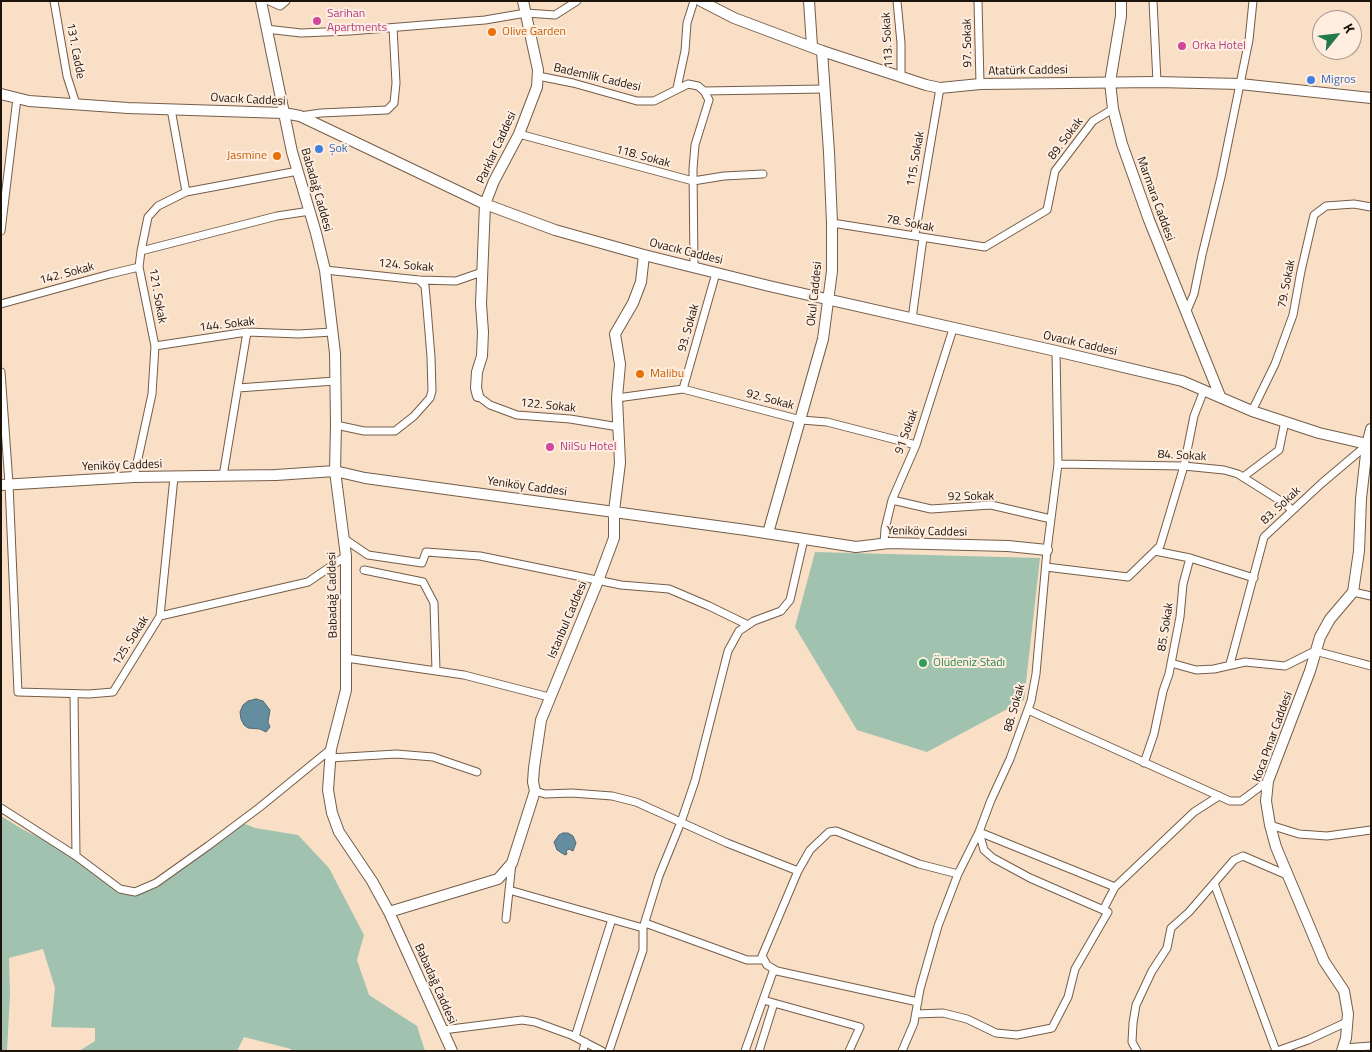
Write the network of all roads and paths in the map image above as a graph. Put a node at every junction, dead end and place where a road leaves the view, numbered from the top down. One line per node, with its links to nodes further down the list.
1 (54, 1): 32 (street, 131. Cadde)
2 (260, 1): 17 (street, Babadağ Caddesi)
3 (268, 1): 4 (street)
4 (286, 1)
5 (523, 1): 15 (street, Parklar Caddesi)
6 (577, 1): 15 (street)
7 (694, 1): 25 (street)
8 (701, 1): 18 (street, Atatürk Caddesi)
9 (809, 1): 18 (street, Okul Caddesi)
10 (897, 1): 20 (street, 113. Sokak)
11 (978, 1): 23 (street, 97. Sokak)
12 (1122, 1): 21 (street, Marmara Caddesi)
13 (1153, 1): 22 (street)
14 (1253, 1): 24 (street)
15 (526, 13): 16 (street); 19 (street, Parklar Caddesi)
16 (393, 28): 17 (street); 36 (street)
17 (266, 29): 35 (street, Babadağ Caddesi)
18 (817, 48): 20 (street, Atatürk Caddesi); 27 (street, Okul Caddesi)
19 (538, 76): 25 (street, Bademlik Caddesi); 37 (street, Parklar Caddesi)
20 (901, 77): 26 (street, Atatürk Caddesi)
21 (1110, 82): 22 (street, Atatürk Caddesi); 23 (street, Atatürk Caddesi); 34 (street, Marmara Caddesi)
22 (1157, 82): 24 (street, Atatürk Caddesi)
23 (980, 84): 26 (street, Atatürk Caddesi)
24 (1240, 84): 31 (street, Atatürk Caddesi); 60 (street)
25 (677, 88): 28 (street, Bademlik Caddesi)
26 (940, 88): 47 (street, 115. Sokak)
27 (823, 89): 28 (street, Bademlik Caddesi); 45 (street, Okul Caddesi)
28 (704, 91): 40 (street)
29 (1, 94): 30 (street, Ovacık Caddesi)
30 (17, 98): 32 (street, Ovacık Caddesi); 46 (street)
31 (1371, 98)
32 (76, 104): 33 (street, Ovacık Caddesi)
33 (171, 109): 35 (street, Ovacık Caddesi); 41 (street)
34 (1113, 109): 49 (street, 89. Sokak); 60 (street, Marmara Caddesi)
35 (284, 113): 36 (street, Ovacık Caddesi); 38 (street, Babadağ Caddesi)
36 (300, 116): 42 (street, Ovacık Caddesi)
37 (519, 134): 40 (street, 118. Sokak); 42 (street, Parklar Caddesi)
38 (298, 171): 41 (street, 121. Sokak); 44 (street, Babadağ Caddesi)
39 (762, 174): 40 (street, 118. Sokak)
40 (693, 181): 53 (street)
41 (186, 192): 50 (street, 121. Sokak)
42 (485, 204): 51 (street, Ovacık Caddesi); 55 (street, Parklar Caddesi)
43 (1371, 207): 76 (street, 79. Sokak)
44 (310, 211): 50 (street); 54 (street, Babadağ Caddesi)
45 (832, 223): 47 (street, 78. Sokak); 58 (street, Okul Caddesi)
46 (1, 230)
47 (915, 235): 48 (street, 78. Sokak)
48 (923, 238): 49 (street, 78. Sokak); 61 (street)
49 (985, 247)
50 (141, 250): 52 (street, 121. Sokak)
51 (644, 254): 53 (street, Ovacık Caddesi); 75 (street, Istanbul Caddesi)
52 (139, 267): 59 (street, 142. Sokak); 65 (street, 121. Sokak)
53 (694, 267): 56 (street, Ovacık Caddesi)
54 (325, 270): 57 (street, 124. Sokak); 64 (street, Babadağ Caddesi)
55 (482, 272): 57 (street, 124. Sokak); 72 (street, Parklar Caddesi)
56 (716, 273): 58 (street, Ovacık Caddesi); 70 (street, 93. Sokak)
57 (419, 280): 79 (street)
58 (828, 300): 61 (street, Ovacık Caddesi); 77 (street, Okul Caddesi)
59 (1, 304)
60 (1186, 314): 73 (street, Marmara Caddesi)
61 (912, 319): 62 (street, Ovacık Caddesi)
62 (953, 328): 66 (street, Ovacık Caddesi); 82 (street, 91 Sokak)
63 (247, 332): 64 (street, 144. Sokak); 65 (street, 144. Sokak); 69 (street)
64 (332, 332): 68 (street, Babadağ Caddesi)
65 (155, 346): 88 (street, 121. Sokak)
66 (1056, 351): 71 (street, Ovacık Caddesi); 84 (street, 88. Sokak)
67 (1, 372): 74 (street)
68 (335, 381): 69 (street); 79 (street, Babadağ Caddesi)
69 (238, 388): 87 (street)
70 (683, 389): 75 (street, 92. Sokak); 77 (street, 92. Sokak)
71 (1204, 390): 73 (street, Ovacık Caddesi); 85 (street)
72 (478, 396): 80 (street, 122. Sokak)
73 (1220, 396): 76 (street, Ovacık Caddesi)
74 (2, 398): 91 (street)
75 (617, 398): 80 (street, Istanbul Caddesi)
76 (1252, 410): 78 (street, Ovacık Caddesi)
77 (801, 420): 82 (street, 92. Sokak); 96 (street, Okul Caddesi)
78 (1285, 422): 83 (street, Ovacık Caddesi); 90 (street)
79 (336, 425): 86 (street, Babadağ Caddesi)
80 (619, 427): 94 (street, Istanbul Caddesi)
81 (1371, 429): 83 (street)
82 (916, 445): 92 (street, 91 Sokak)
83 (1369, 445): 93 (street, 83. Sokak); 108 (street)
84 (1058, 464): 85 (street, 84. Sokak); 95 (street, 88. Sokak)
85 (1184, 466): 90 (street, 84. Sokak); 101 (street)
86 (335, 471): 87 (street, Yeniköy Caddesi); 94 (street, Yeniköy Caddesi); 97 (street, Babadağ Caddesi)
87 (223, 476): 89 (street, Yeniköy Caddesi)
88 (134, 477): 89 (street, Yeniköy Caddesi); 91 (street, Yeniköy Caddesi)
89 (174, 477): 110 (street, 125. Sokak)
90 (1243, 477): 93 (street, 84. Sokak)
91 (5, 484): 118 (street, 125. Sokak)
92 (892, 500): 95 (street, 92 Sokak); 99 (street, 91 Sokak)
93 (1292, 510): 106 (street, 83. Sokak)
94 (614, 511): 96 (street, Yeniköy Caddesi); 107 (street, Istanbul Caddesi)
95 (1051, 519): 100 (street, 88. Sokak)
96 (768, 533): 98 (street, Yeniköy Caddesi)
97 (343, 538): 102 (street, Babadağ Caddesi); 107 (street)
98 (804, 539): 99 (street, Yeniköy Caddesi); 111 (street)
99 (884, 544): 100 (street, Yeniköy Caddesi)
100 (1047, 550): 104 (street, 88. Sokak)
101 (1155, 550): 103 (street); 104 (street)
102 (346, 556): 110 (street); 113 (street, Babadağ Caddesi)
103 (1190, 558): 106 (street); 114 (street, 85. Sokak)
104 (1046, 567): 120 (street, 88. Sokak)
105 (364, 570): 117 (street)
106 (1254, 578): 115 (street, 83. Sokak)
107 (598, 581): 111 (street); 119 (street, Istanbul Caddesi)
108 (1353, 592): 109 (street); 112 (street, Koca Pınar Caddesi)
109 (1371, 596)
110 (160, 616): 118 (street, 125. Sokak)
111 (748, 625): 128 (street)
112 (1315, 652): 115 (street); 116 (street); 124 (street, Koca Pınar Caddesi)
113 (346, 658): 117 (street); 121 (street, Babadağ Caddesi)
114 (1171, 663): 115 (street); 122 (street, 85. Sokak)
115 (1230, 664)
116 (1371, 666)
117 (436, 671): 119 (street)
118 (74, 694): 132 (street)
119 (549, 697): 125 (street, Istanbul Caddesi)
120 (1028, 710): 122 (street); 131 (street, 88. Sokak)
121 (331, 753): 123 (street); 132 (street); 141 (street, Babadağ Caddesi)
122 (1144, 763): 126 (street)
123 (477, 772)
124 (1268, 781): 126 (street); 129 (street, Koca Pınar Caddesi)
125 (535, 791): 128 (street); 133 (street, Istanbul Caddesi)
126 (1218, 796): 138 (street)
127 (1, 808): 132 (street)
128 (681, 822): 134 (street); 144 (street)
129 (1270, 825): 130 (street); 136 (street, Koca Pınar Caddesi)
130 (1371, 830)
131 (979, 832): 135 (street, 88. Sokak); 138 (street); 140 (street)
132 (76, 856)
133 (512, 863): 139 (street); 141 (street, Istanbul Caddesi)
134 (798, 871): 135 (street); 145 (street)
135 (958, 874): 148 (street, 88. Sokak)
136 (1287, 875): 137 (street); 151 (street, Koca Pınar Caddesi)
137 (1214, 882): 165 (street); 166 (street)
138 (1115, 887): 140 (street)
139 (509, 890): 142 (street); 143 (street)
140 (1103, 910): 150 (street)
141 (389, 912): 152 (street, Babadağ Caddesi)
142 (506, 919)
143 (612, 919): 144 (street); 153 (street)
144 (644, 925): 145 (street); 160 (street)
145 (764, 960): 146 (street)
146 (774, 969): 147 (street); 148 (street)
147 (763, 1000): 149 (street); 161 (street)
148 (918, 1002): 150 (street, 88. Sokak)
149 (774, 1003): 162 (street); 163 (street)
150 (916, 1014): 164 (street, 88. Sokak)
151 (1347, 1022): 156 (street, Koca Pınar Caddesi); 166 (street)
152 (443, 1030): 153 (street); 157 (street, Babadağ Caddesi)
153 (575, 1037): 154 (street)
154 (585, 1042): 158 (street); 159 (street)
155 (1371, 1046): 156 (street)
156 (1342, 1050)
157 (452, 1051)
158 (583, 1051)
159 (602, 1051)
160 (609, 1051)
161 (745, 1051)
162 (759, 1051)
163 (849, 1051)
164 (902, 1051)
165 (1137, 1051)
166 (1276, 1051)

